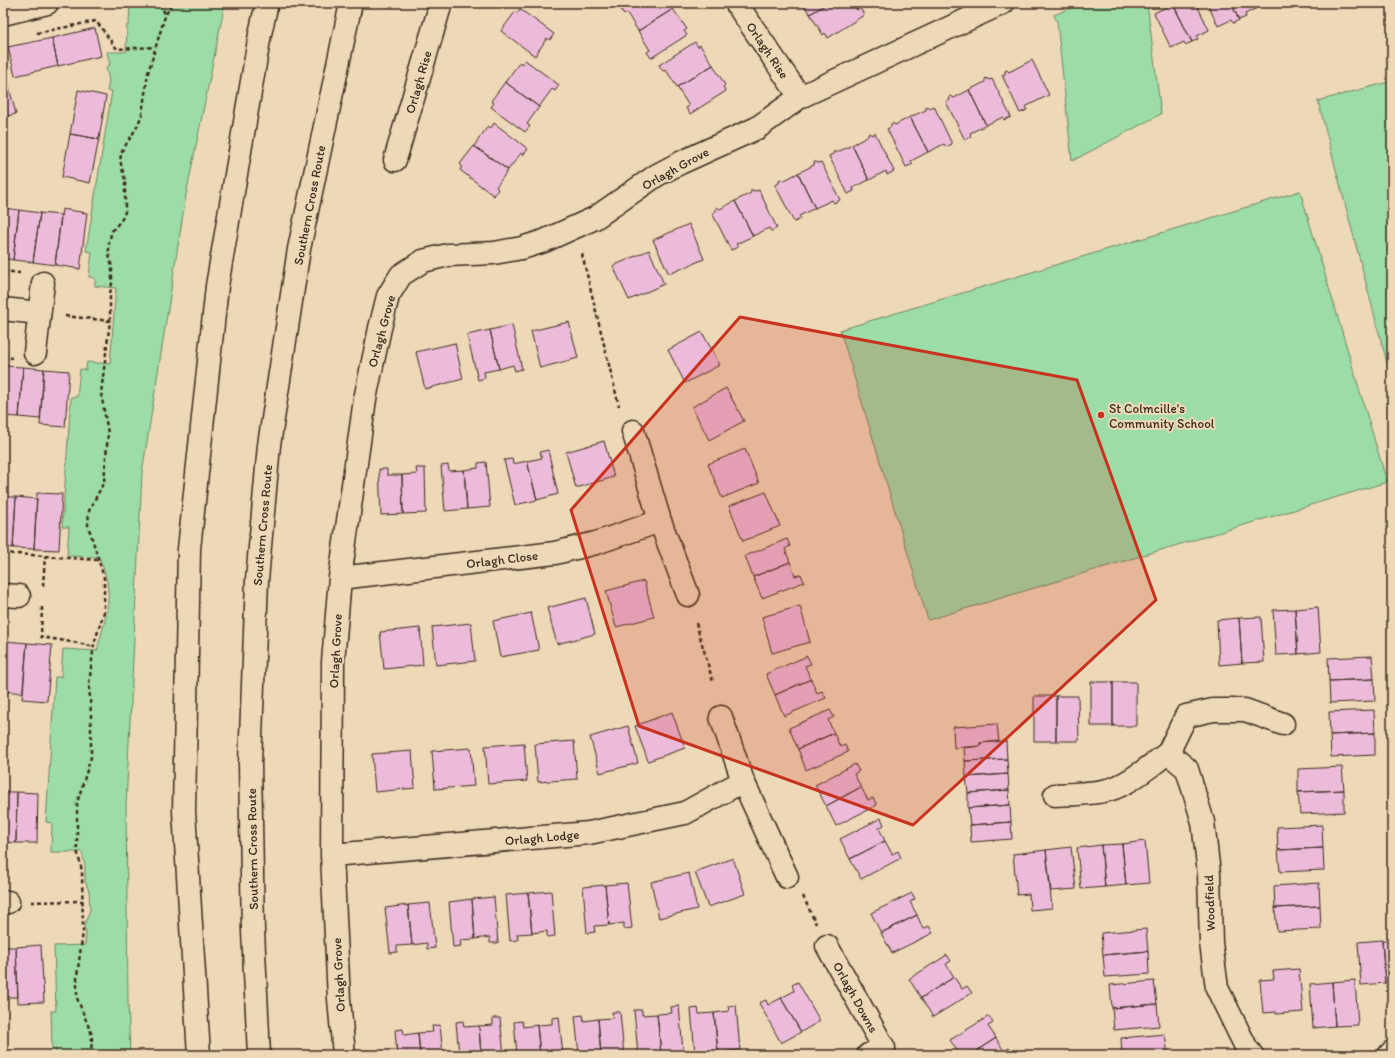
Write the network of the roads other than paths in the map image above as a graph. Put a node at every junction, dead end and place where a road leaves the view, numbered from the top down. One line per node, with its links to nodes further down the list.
1 (47, 3): 8 (main road)
2 (267, 3): 30 (main road)
3 (351, 3): 9 (main road, Southern Cross Route)
4 (355, 3): 9 (main road)
5 (441, 3): 11 (main road, Orlagh Rise)
6 (736, 3): 10 (main road, Orlagh Rise)
7 (1003, 3): 10 (main road, Orlagh Grove)
8 (3, 14)
9 (345, 30): 31 (main road, Southern Cross Route)
10 (800, 97): 18 (main road, Orlagh Grove)
11 (395, 160)
12 (43, 283): 14 (main road)
13 (3, 309): 14 (main road)
14 (39, 313): 15 (main road)
15 (35, 353)
16 (633, 431): 17 (main road)
17 (660, 521): 18 (main road, Orlagh Close); 19 (main road)
18 (340, 578): 25 (main road, Orlagh Grove)
19 (688, 595)
20 (721, 717): 23 (main road)
21 (1283, 724): 22 (main road)
22 (1168, 753): 24 (main road); 33 (main road, Woodfield)
23 (743, 781): 25 (main road, Orlagh Lodge); 26 (main road)
24 (1055, 796)
25 (332, 855): 32 (main road, Orlagh Grove)
26 (787, 877)
27 (827, 946): 29 (main road, Orlagh Downs)
28 (1392, 1052): 34 (main road)
29 (880, 1053)
30 (199, 1055)
31 (259, 1055)
32 (344, 1055)
33 (1252, 1055)
34 (1389, 1055)

